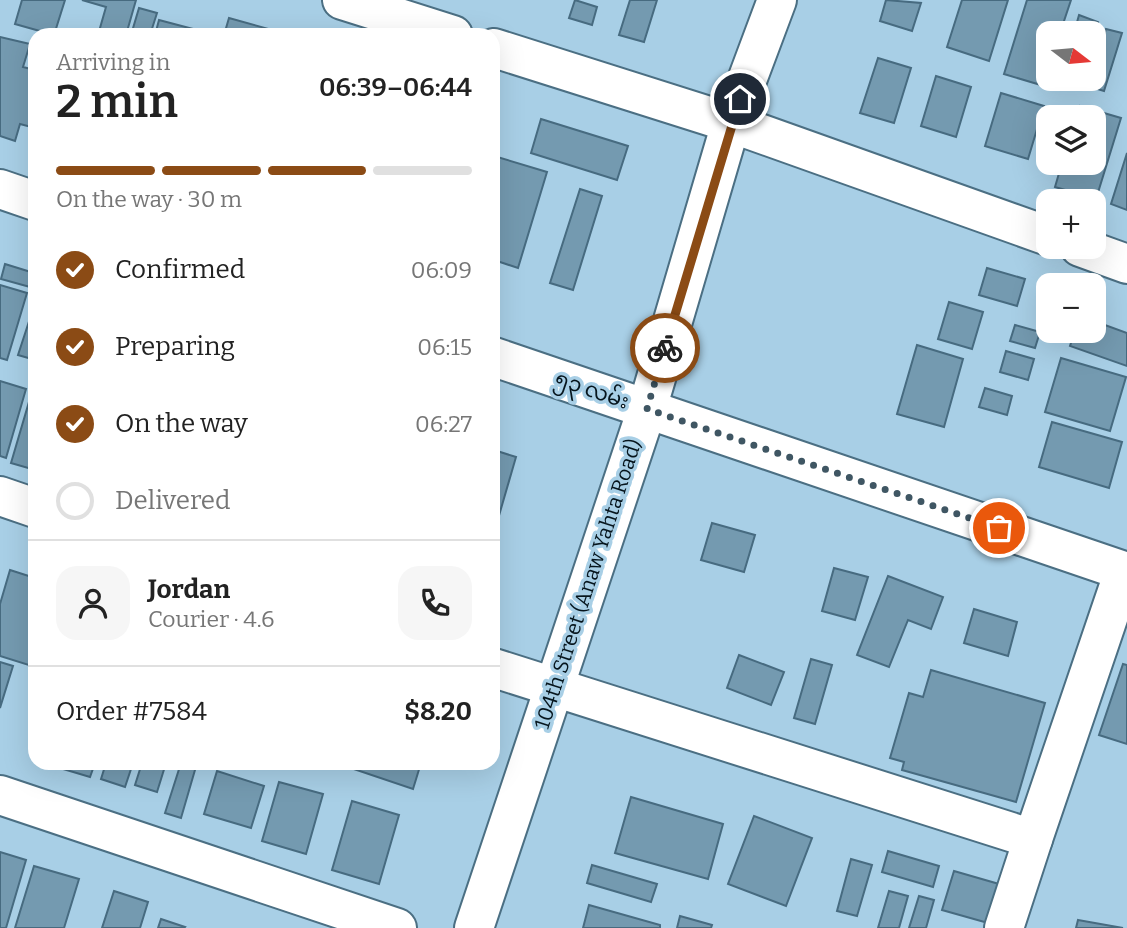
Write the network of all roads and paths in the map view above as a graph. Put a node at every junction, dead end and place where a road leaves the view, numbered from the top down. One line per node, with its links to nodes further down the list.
1 (342, 0): 3 (street)
2 (777, 0): 5 (street, 104th Street (Anaw Yahta Road))
3 (431, 28)
4 (500, 50): 5 (street)
5 (731, 123): 8 (street); 12 (street, 104th Street (Anaw Yahta Road))
6 (0, 189): 7 (street)
7 (28, 199)
8 (1036, 232)
9 (1106, 256): 10 (street)
10 (1127, 264)
11 (500, 359): 12 (street, ၅၃ လမ်း)
12 (647, 409): 15 (street, ၅၃ လမ်း); 17 (street, 104th Street (Anaw Yahta Road))
13 (0, 496): 14 (street)
14 (28, 506)
15 (1126, 571): 19 (street)
16 (500, 670): 17 (street)
17 (553, 689): 19 (street); 21 (street, 104th Street (Anaw Yahta Road))
18 (0, 794): 20 (street)
19 (1033, 839): 22 (street)
20 (397, 928)
21 (474, 928)
22 (1003, 928)

